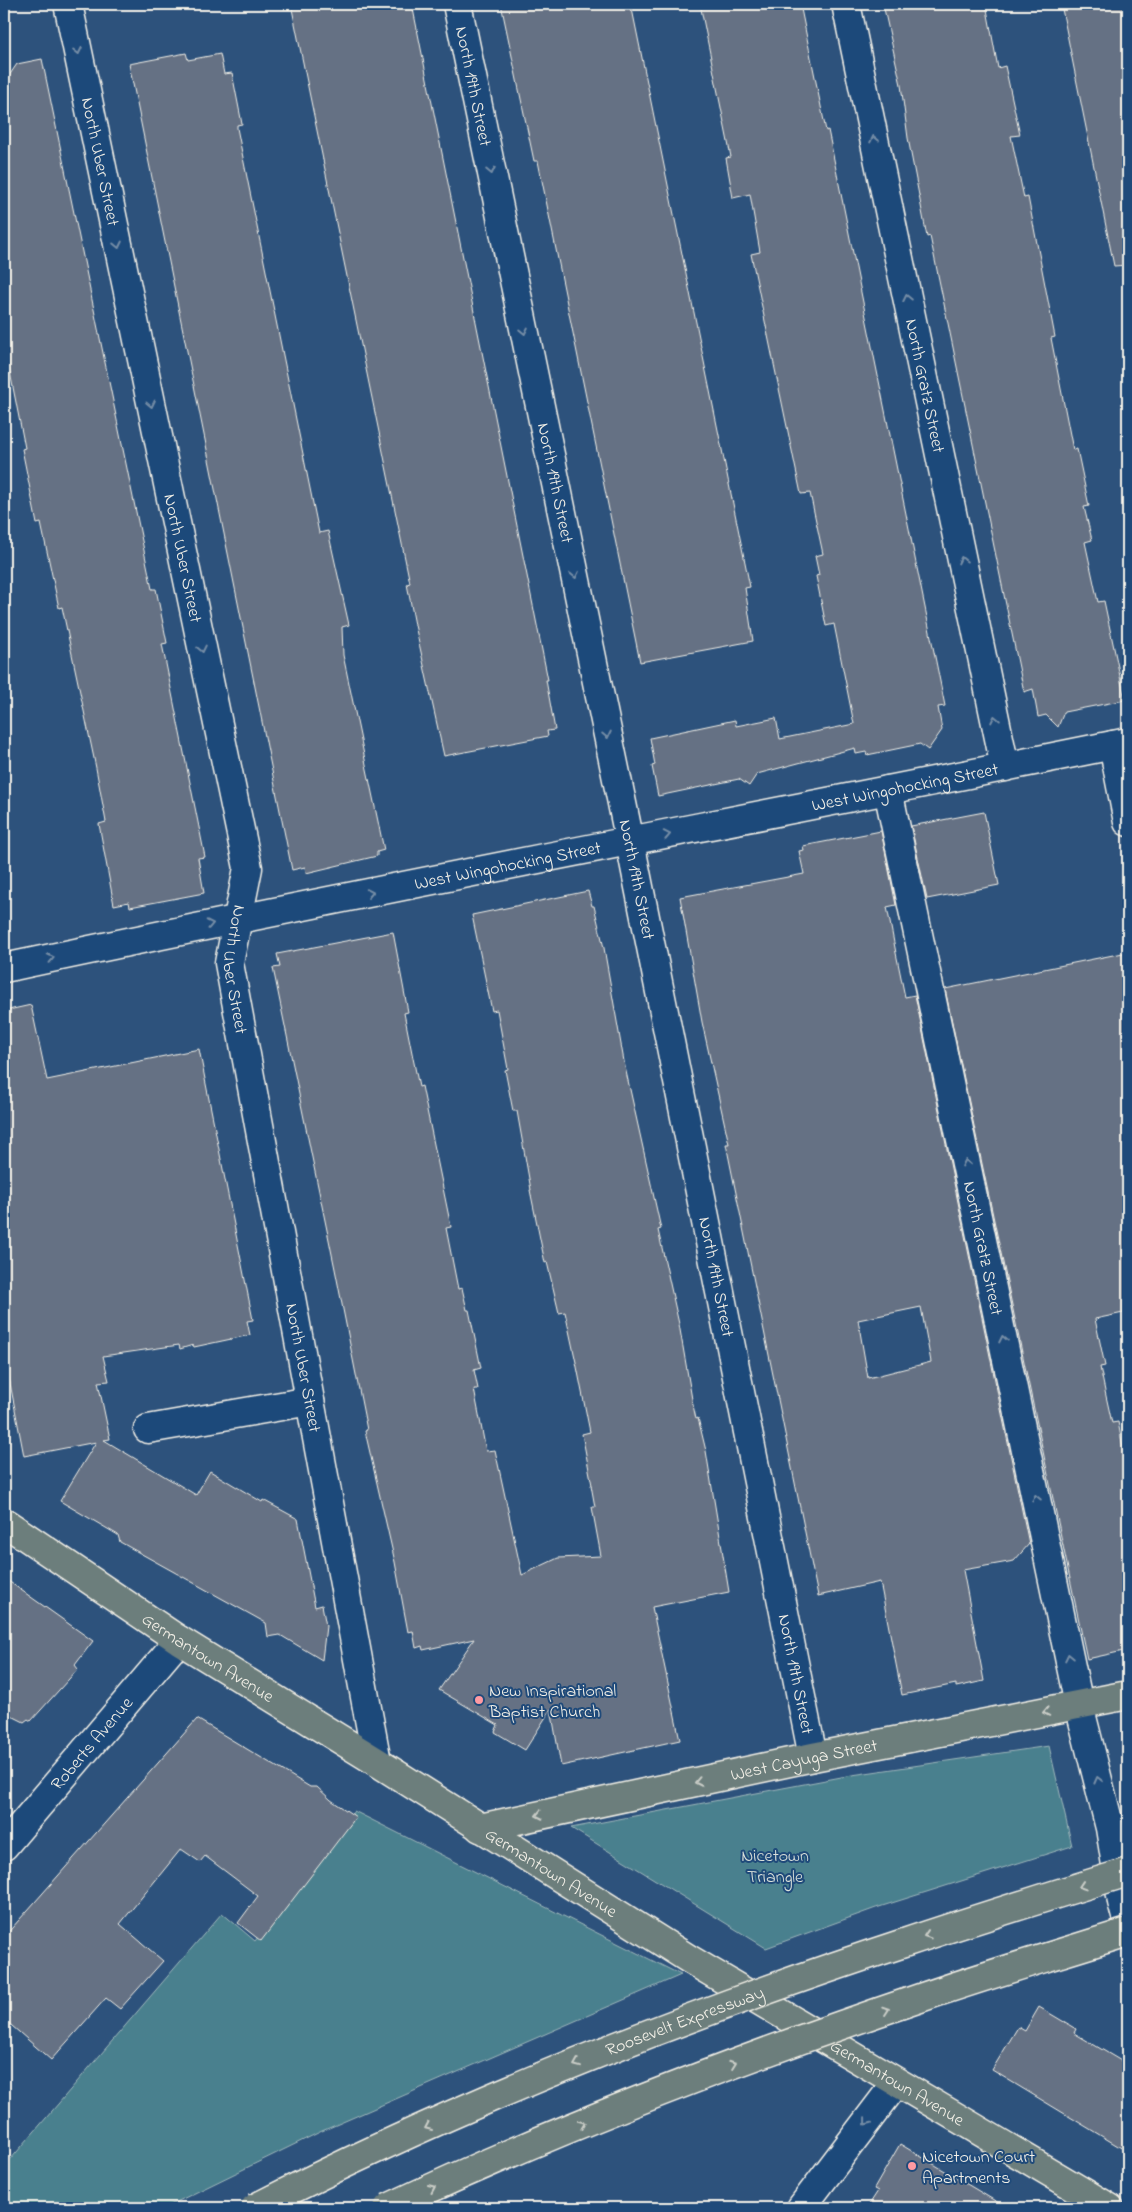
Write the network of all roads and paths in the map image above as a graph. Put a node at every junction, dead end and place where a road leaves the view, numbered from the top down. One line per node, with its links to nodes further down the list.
1 (68, 4): 9 (street, North Uber Street, one-way to 9)
2 (457, 4): 8 (street, North 19th Street, one-way to 8)
3 (846, 4): 5 (street, North Gratz Street, one-way to 3)
4 (1120, 744): 5 (street, West Wingohocking Street); 7 (street)
5 (1005, 767): 6 (street, West Wingohocking Street)
6 (888, 790): 8 (street, West Wingohocking Street, one-way to 6); 16 (street, North Gratz Street, one-way to 6)
7 (1128, 822)
8 (630, 842): 9 (street, West Wingohocking Street, one-way to 8); 17 (street, North 19th Street)
9 (238, 918): 10 (street, West Wingohocking Street, one-way to 9); 11 (street, North Uber Street)
10 (4, 968)
11 (310, 1401): 12 (street); 18 (street, North Uber Street)
12 (148, 1429)
13 (4, 1522): 14 (main road, Germantown Avenue)
14 (179, 1640): 18 (main road, Germantown Avenue); 20 (street, Roberts Avenue)
15 (1128, 1695): 16 (main road, West Cayuga Street)
16 (1079, 1705): 17 (main road, West Cayuga Street, one-way to 17); 22 (street, North Gratz Street, one-way to 16)
17 (813, 1757): 19 (main road, West Cayuga Street, one-way to 19)
18 (377, 1762): 19 (main road, Germantown Avenue)
19 (480, 1828): 24 (main road, Germantown Avenue)
20 (4, 1846)
21 (1128, 1872): 25 (main road, Roosevelt Expressway, one-way to 25, bridge)
22 (1128, 1924)
23 (1128, 1932): 26 (main road, one-way to 23, bridge)
24 (896, 2083): 27 (street, one-way to 27); 28 (main road, Germantown Avenue)
25 (255, 2208)
26 (388, 2208)
27 (801, 2208)
28 (1110, 2208)

